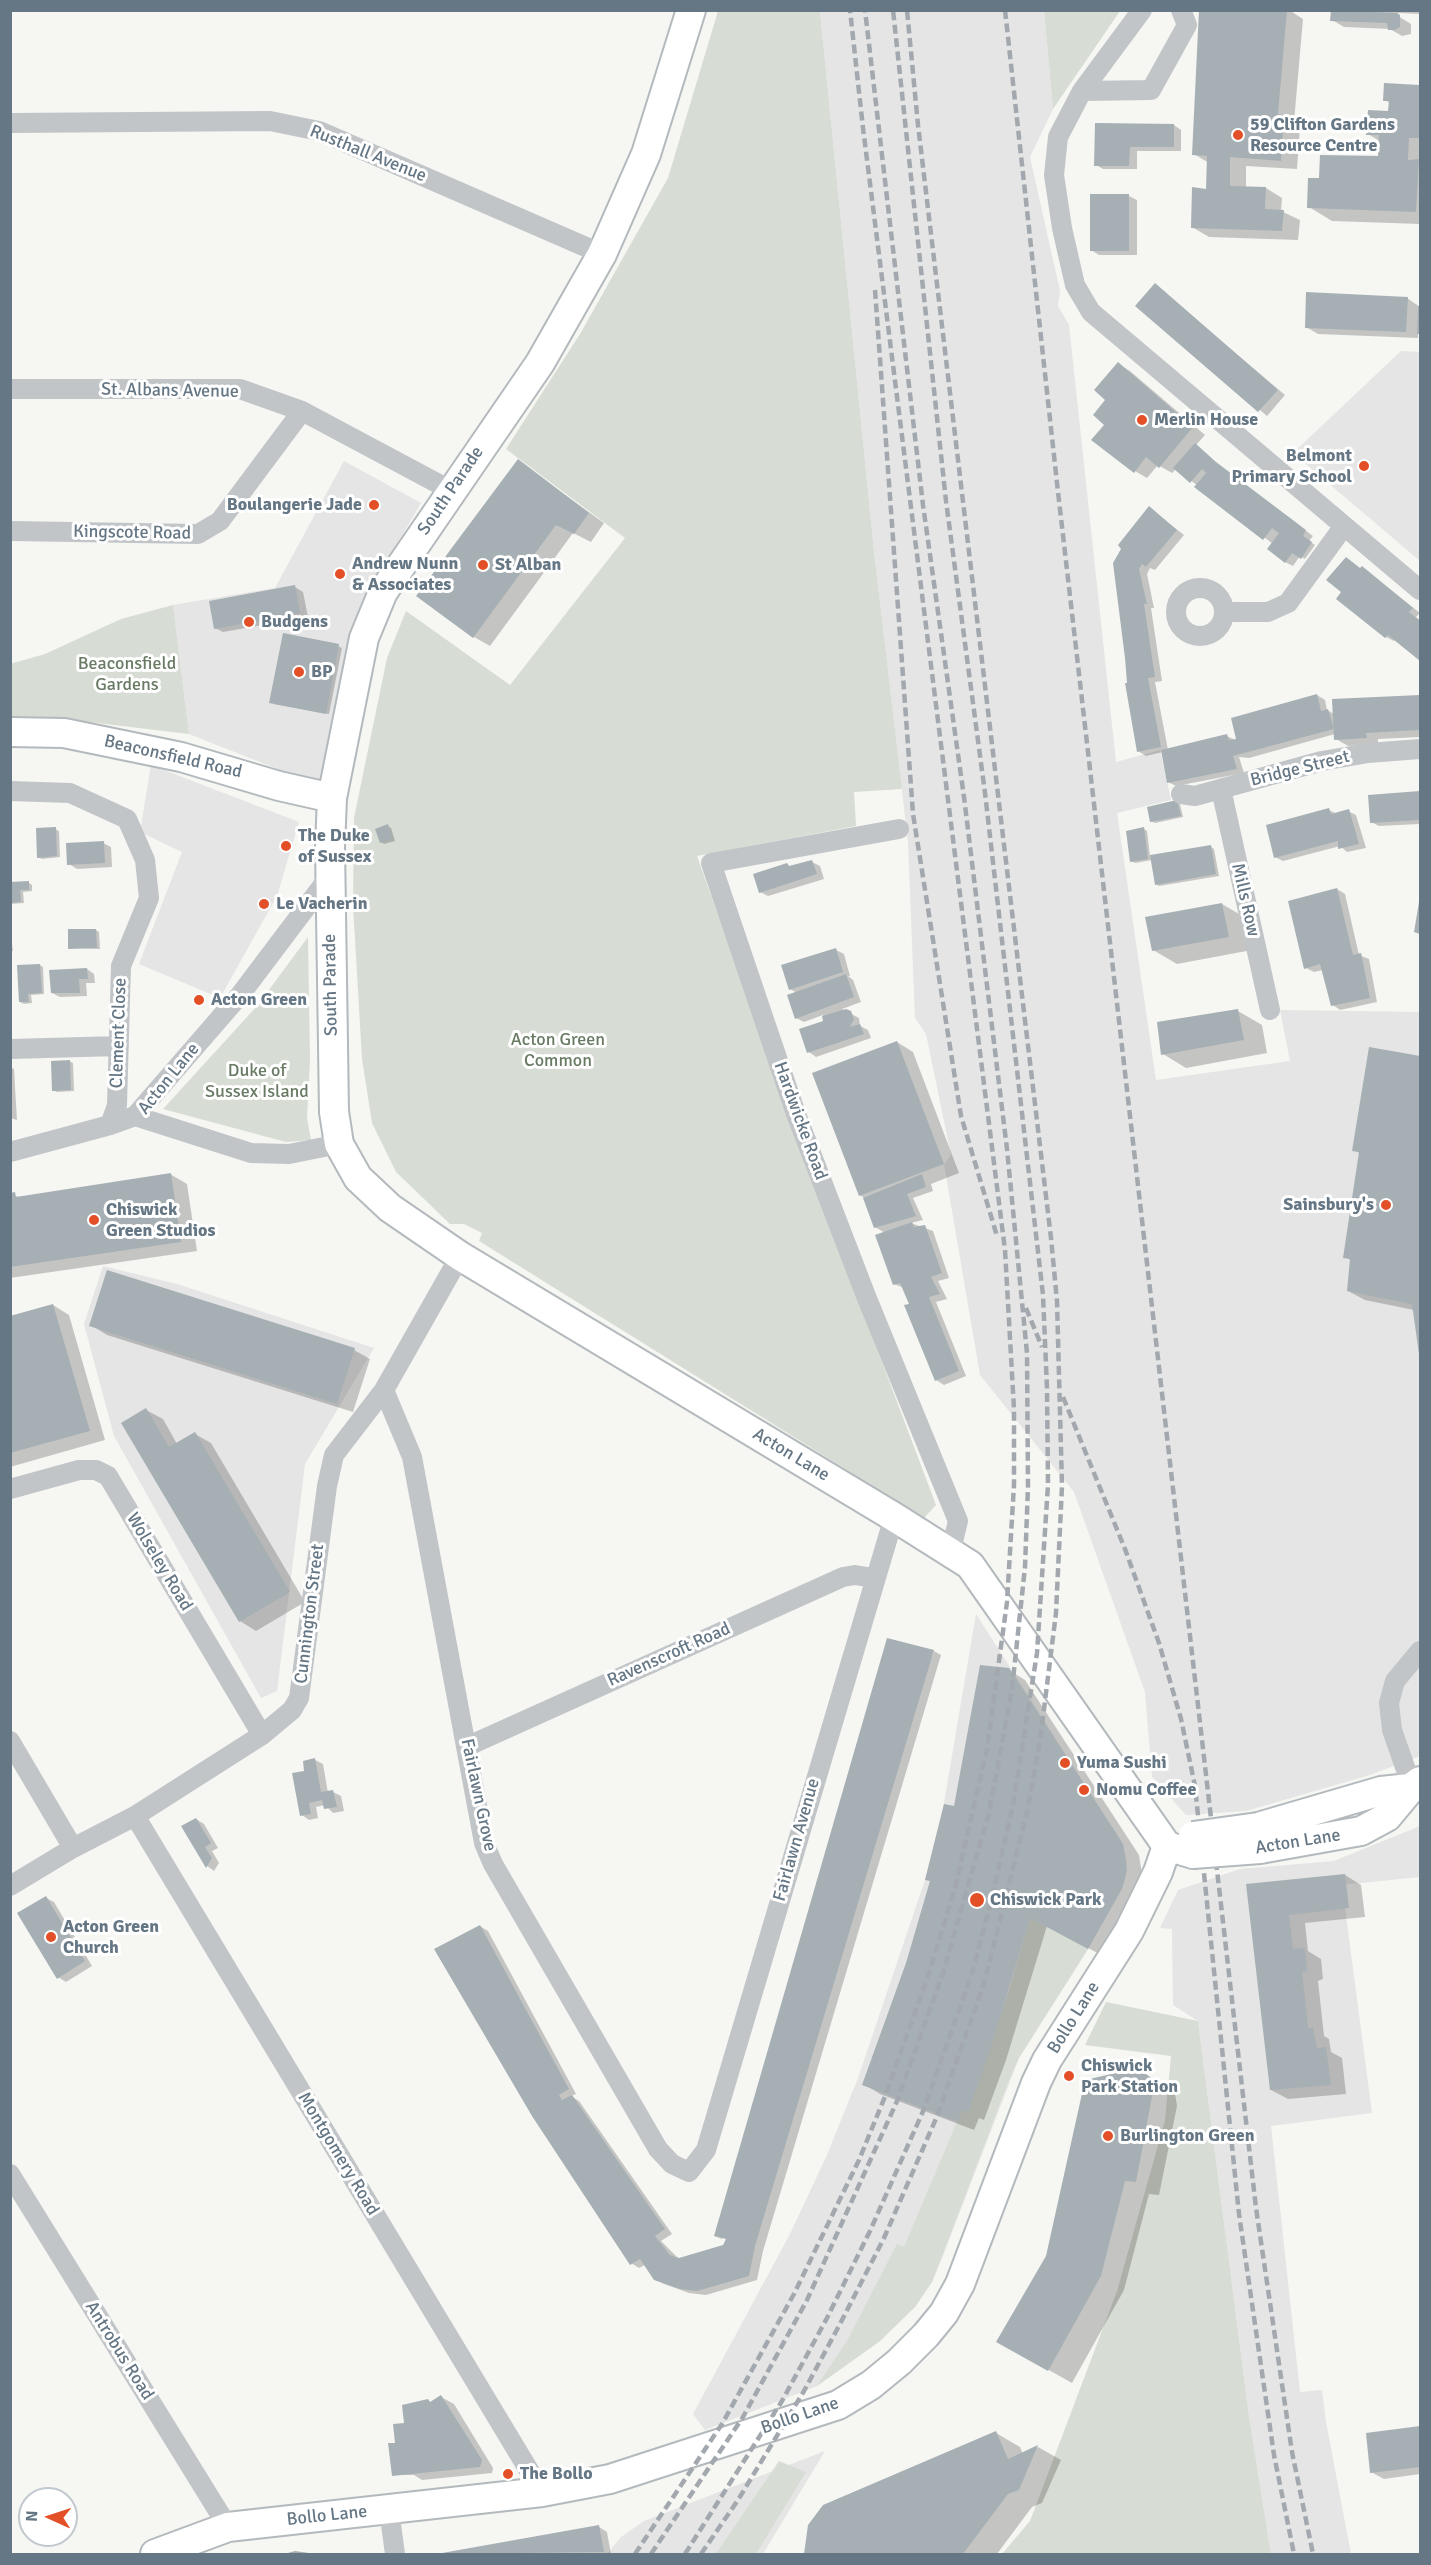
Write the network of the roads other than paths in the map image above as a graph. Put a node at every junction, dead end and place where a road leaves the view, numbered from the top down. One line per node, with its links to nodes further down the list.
1 (691, 10): 6 (main road, South Parade)
2 (1143, 10): 4 (street)
3 (1181, 10): 4 (street)
4 (1082, 91): 10 (street)
5 (10, 123): 6 (street, Rusthall Avenue)
6 (602, 254): 9 (main road, South Parade)
7 (10, 389): 8 (street, St. Albans Avenue)
8 (302, 411): 9 (street, St. Albans Avenue); 11 (street, Kingscote Road)
9 (450, 490): 19 (main road, South Parade)
10 (1344, 526): 12 (street); 13 (street)
11 (10, 531)
12 (1420, 590)
13 (1224, 612)
14 (10, 732): 19 (main road, Beaconsfield Road)
15 (1420, 749): 16 (street, Bridge Street)
16 (1221, 789): 18 (street, Bridge Street); 22 (street, Mills Row)
17 (10, 791): 23 (street, Clement Close)
18 (1181, 794)
19 (332, 798): 21 (main road, South Parade)
20 (900, 829): 34 (street, Hardwicke Road)
21 (329, 877): 25 (main road, South Parade); 26 (street, Acton Lane)
22 (1270, 1011)
23 (119, 1046): 24 (street); 27 (street, Clement Close)
24 (10, 1049)
25 (334, 1112): 28 (main road, Acton Lane)
26 (135, 1116): 27 (street); 28 (street, Acton Lane)
27 (110, 1125): 29 (street)
28 (339, 1144): 30 (main road, Acton Lane)
29 (10, 1152)
30 (460, 1256): 31 (street, Cunnington Street); 33 (main road, Acton Lane)
31 (384, 1390): 37 (street, Cunnington Street); 39 (street, Fairlawn Grove)
32 (10, 1489): 37 (street, Wolseley Road)
33 (894, 1516): 34 (main road, Acton Lane); 35 (street, Fairlawn Avenue)
34 (950, 1554): 42 (main road, Acton Lane)
35 (873, 1578): 39 (street, Ravenscroft Road); 45 (street, Fairlawn Avenue)
36 (1420, 1651): 40 (street)
37 (262, 1735): 41 (street, Cunnington Street)
38 (10, 1741): 43 (street)
39 (468, 1746): 45 (street, Fairlawn Grove)
40 (1418, 1785): 42 (main road, Acton Lane, bridge)
41 (135, 1816): 43 (street, Cunnington Street); 47 (street, Montgomery Road)
42 (1184, 1845): 47 (main road, Bollo Lane)
43 (73, 1848): 44 (street, Cunnington Street)
44 (10, 1886)
45 (699, 2163)
46 (10, 2175): 49 (street, Antrobus Road)
47 (542, 2492): 48 (main road, Bollo Lane)
48 (389, 2510): 49 (main road, Bollo Lane); 51 (street)
49 (228, 2527): 50 (main road, Bollo Lane)
50 (155, 2554)
51 (395, 2554)

